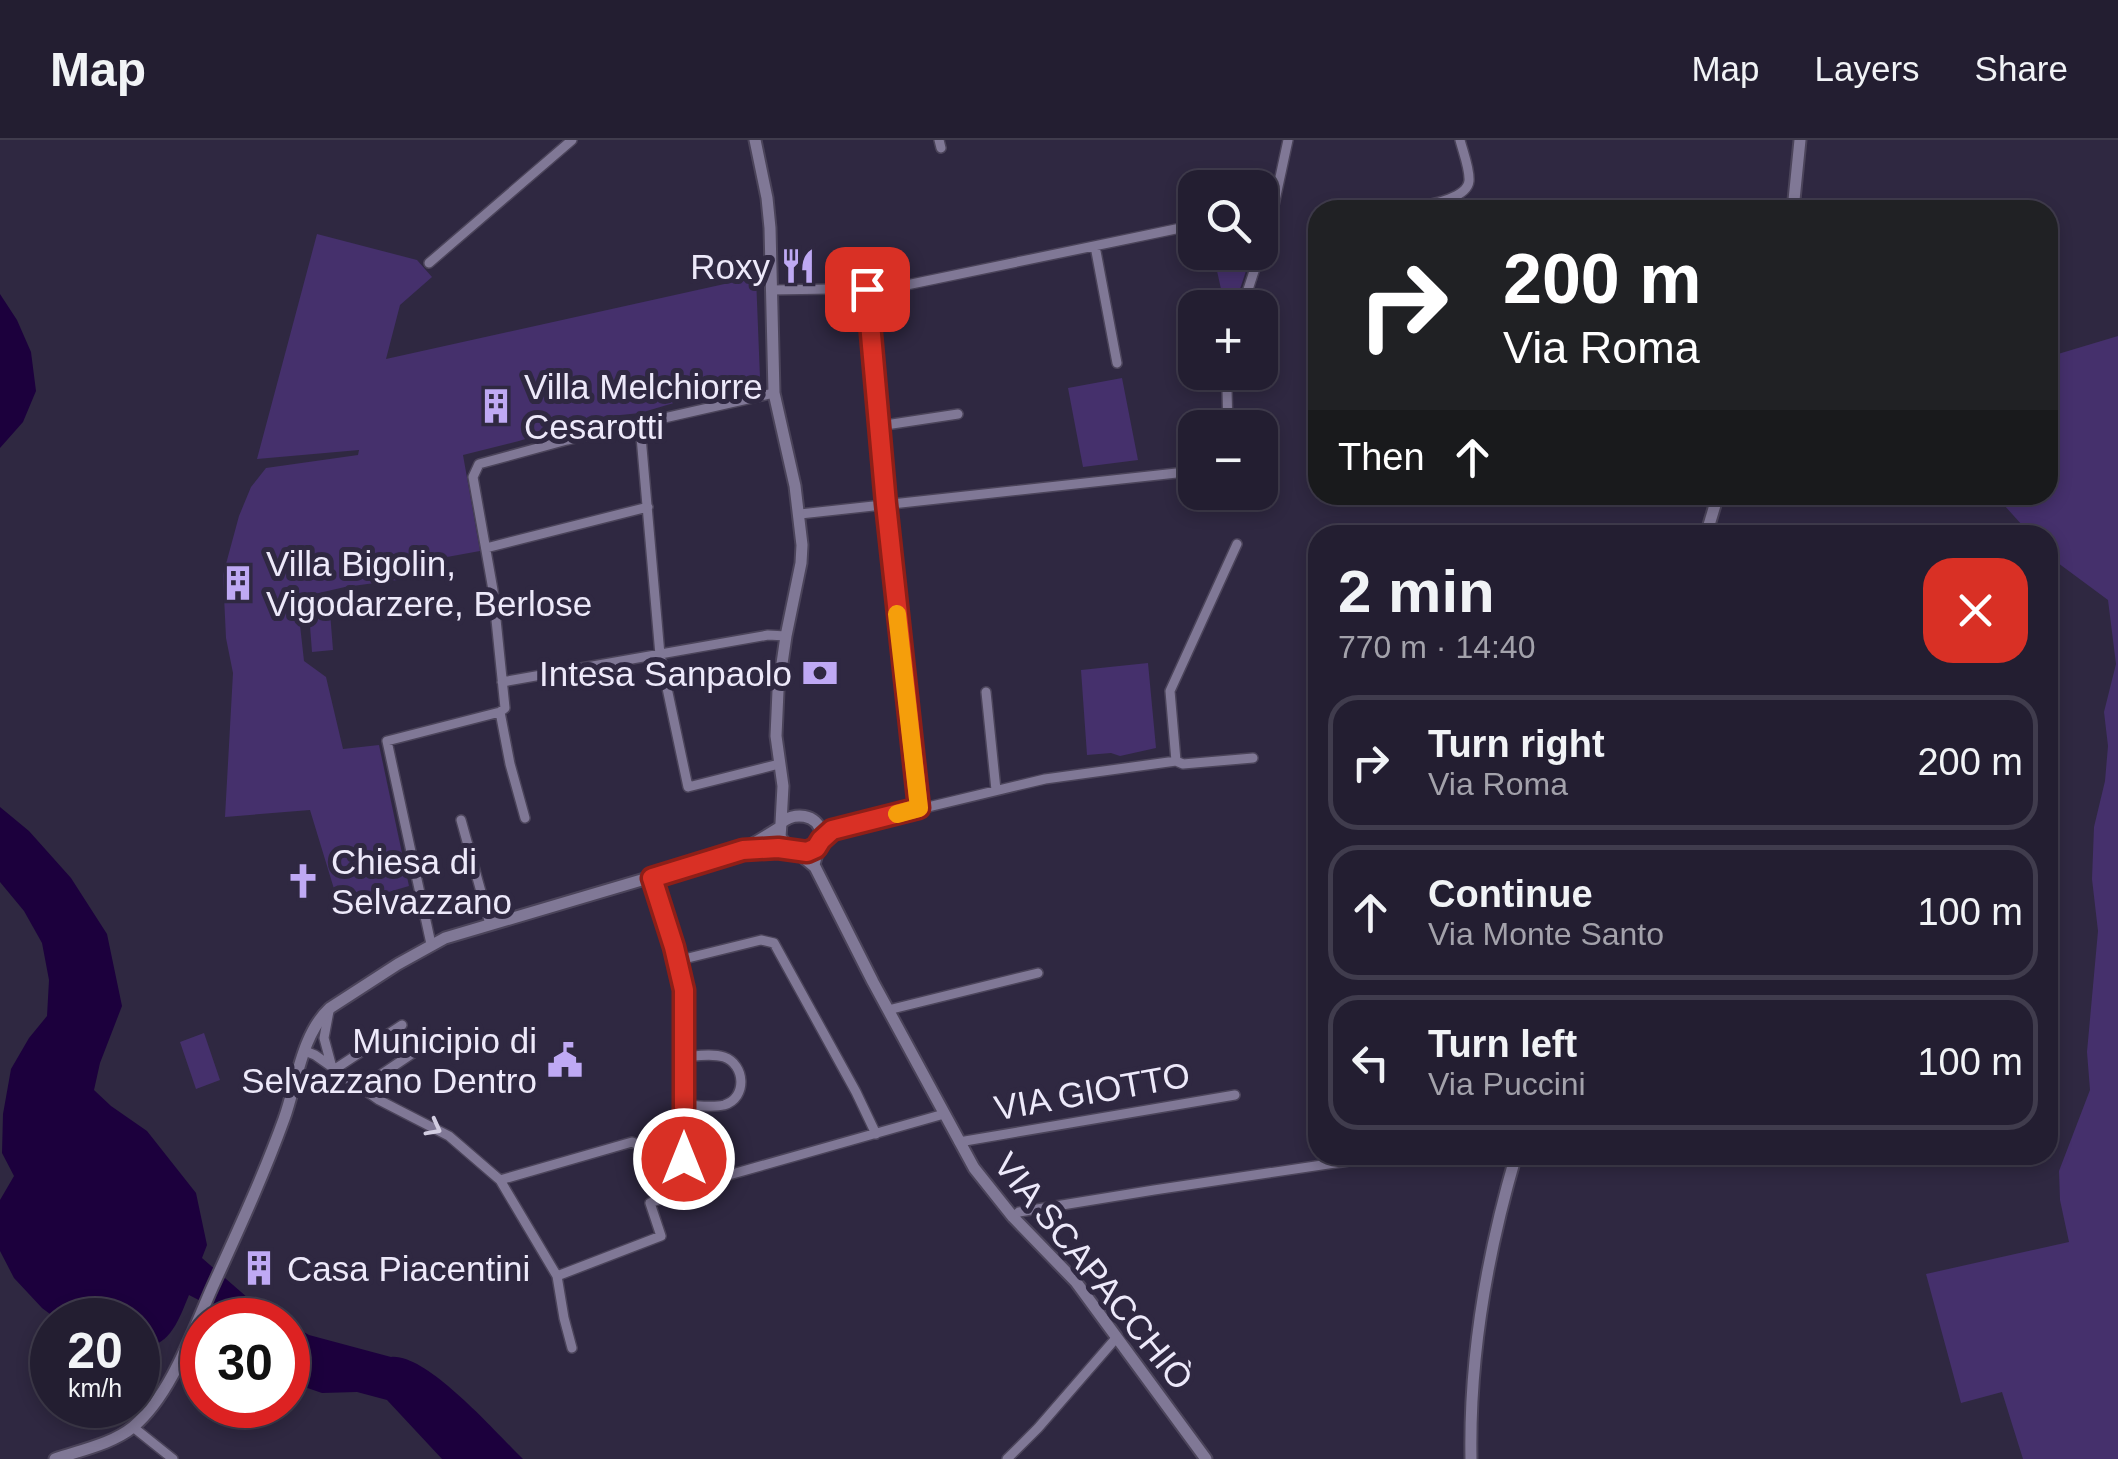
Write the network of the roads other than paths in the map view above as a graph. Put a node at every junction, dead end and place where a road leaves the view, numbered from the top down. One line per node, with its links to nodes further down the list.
1 (572, 140): 11 (street)
2 (755, 140): 13 (street)
3 (1288, 140): 6 (street)
4 (1460, 140): 7 (street)
5 (1800, 140): 8 (street)
6 (1278, 175)
7 (1442, 200)
8 (1794, 200)
9 (1178, 229): 10 (street)
10 (1094, 246): 12 (street); 14 (street)
11 (429, 263)
12 (867, 289): 13 (street); 18 (street)
13 (771, 290): 15 (street)
14 (1117, 363)
15 (774, 393): 17 (street); 22 (street)
16 (958, 414): 18 (street)
17 (640, 425): 21 (street); 24 (street)
18 (880, 426): 20 (street)
19 (1178, 474): 20 (street)
20 (886, 504): 22 (street); 35 (street)
21 (648, 507): 24 (street); 26 (street)
22 (800, 514): 25 (street)
23 (1237, 544): 31 (street)
24 (486, 548): 27 (street)
25 (786, 636): 26 (street); 32 (street)
26 (660, 654): 27 (street); 32 (street)
27 (502, 682): 29 (street)
28 (986, 692): 34 (street)
29 (500, 712): 37 (street); 48 (street)
30 (1253, 758): 31 (street)
31 (1176, 761): 34 (street)
32 (778, 764): 33 (street)
33 (783, 786): 36 (street); 39 (street)
34 (996, 790): 35 (street)
35 (919, 808): 41 (street)
36 (803, 816): 39 (street); 40 (street)
37 (525, 818)
38 (461, 820): 47 (street)
39 (780, 825): 43 (street); 44 (street)
40 (818, 826): 41 (street); 42 (street)
41 (832, 830): 42 (street)
42 (820, 842): 44 (street); 45 (street)
43 (743, 850): 44 (street); 46 (street)
44 (794, 850): 45 (street, VIA SCAPACCHIÒ)
45 (814, 866): 52 (street, VIA SCAPACCHIÒ)
46 (652, 878): 47 (street); 49 (street)
47 (490, 924): 48 (street)
48 (431, 944): 51 (street)
49 (678, 963): 58 (street); 64 (street)
50 (1038, 973): 52 (street)
51 (330, 1008): 54 (street); 57 (street)
52 (888, 1010): 63 (street, VIA SCAPACCHIÒ)
53 (402, 1025): 59 (street)
54 (311, 1034): 56 (street); 57 (street)
55 (428, 1043): 60 (street)
56 (305, 1051): 59 (street); 75 (street)
57 (326, 1051): 59 (street)
58 (684, 1057): 62 (street); 62 (street)
59 (334, 1068): 60 (street)
60 (360, 1088): 69 (street, one-way to 69)
61 (1235, 1095): 65 (street, VIA GIOTTO)
62 (684, 1105): 66 (street)
63 (944, 1114): 64 (street); 65 (street, VIA SCAPACCHIÒ)
64 (876, 1134): 70 (street)
65 (959, 1142): 71 (street, VIA SCAPACCHIÒ)
66 (684, 1159): 69 (street); 70 (street)
67 (1327, 1165): 71 (street)
68 (1513, 1165): 82 (street)
69 (500, 1180): 72 (street)
70 (704, 1182): 72 (street)
71 (1013, 1217): 73 (street, VIA SCAPACCHIÒ)
72 (557, 1276): 74 (street)
73 (1118, 1336): 80 (street); 81 (street, VIA SCAPACCHIÒ)
74 (572, 1348)
75 (160, 1394)
76 (129, 1428): 78 (street)
77 (142, 1428): 79 (street)
78 (56, 1459)
79 (174, 1459)
80 (1007, 1459)
81 (1206, 1459)
82 (1471, 1459)

